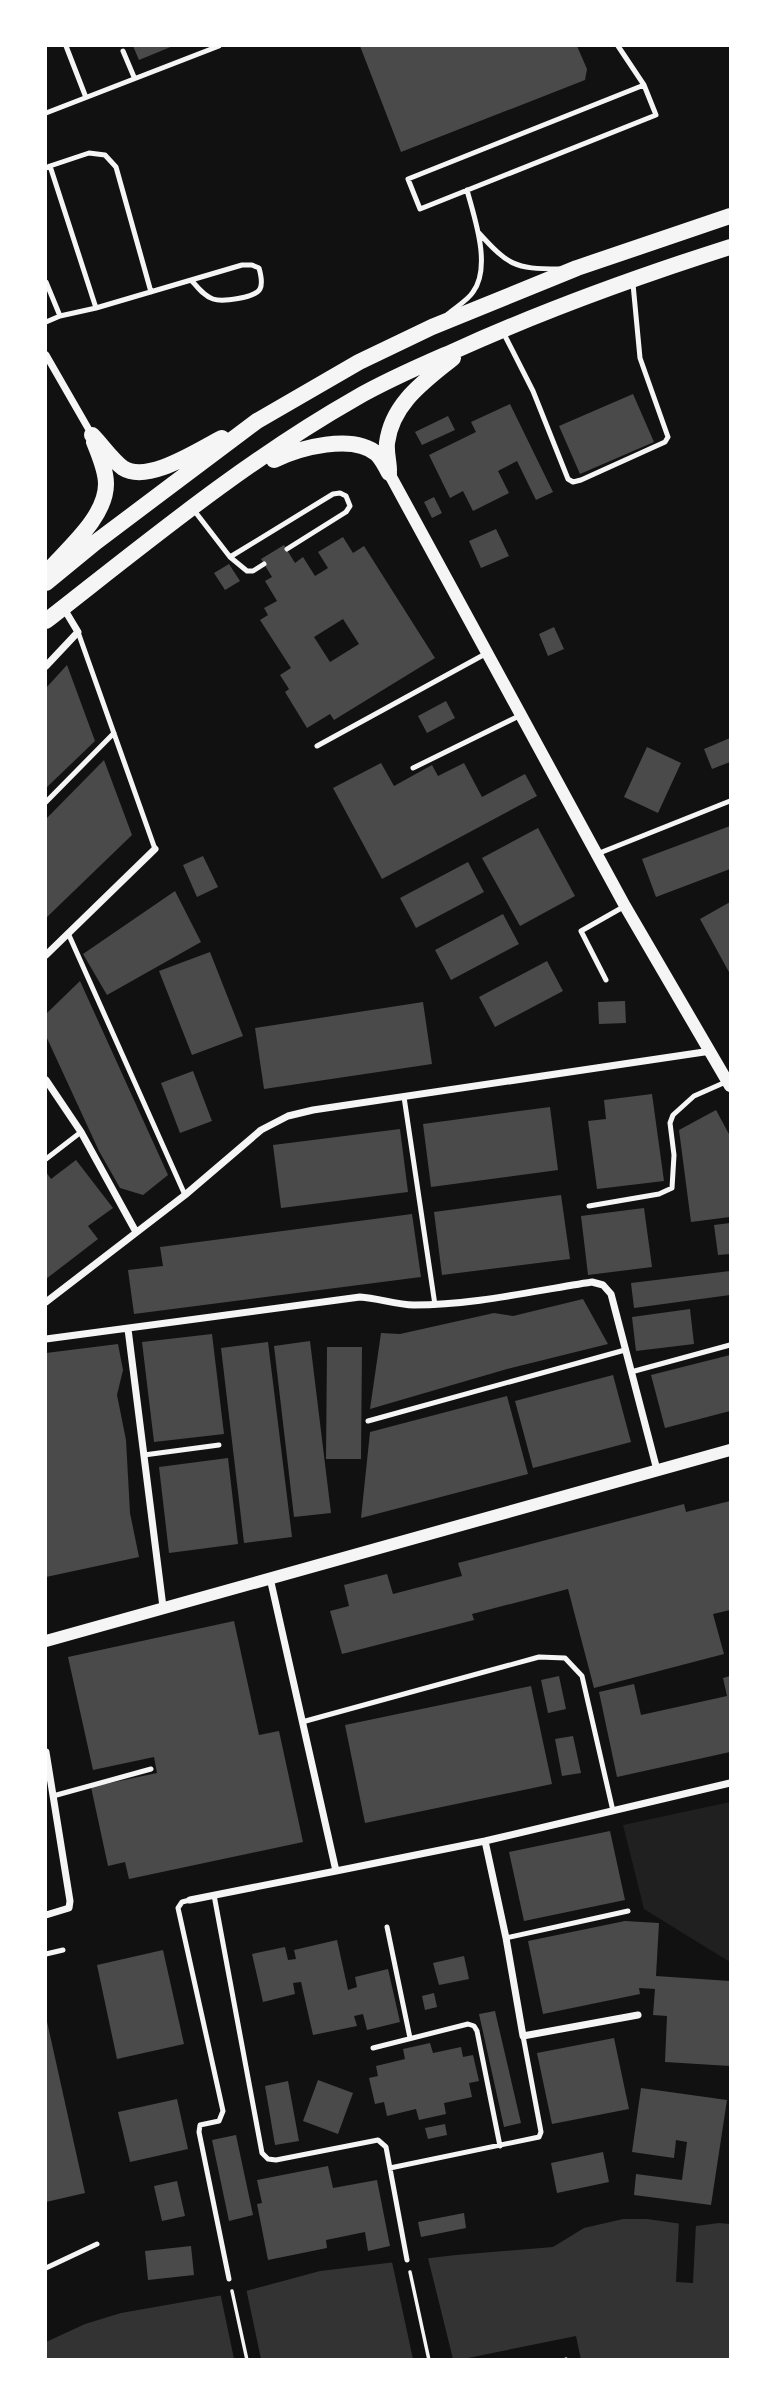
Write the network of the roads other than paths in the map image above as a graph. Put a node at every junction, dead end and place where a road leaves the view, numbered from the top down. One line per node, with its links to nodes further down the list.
1 (66, 46): 7 (lane)
2 (219, 46): 5 (lane)
3 (618, 46): 6 (lane)
4 (123, 51): 5 (lane)
5 (134, 77): 7 (lane)
6 (645, 85): 10 (lane); 10 (lane)
7 (85, 96): 8 (lane)
8 (46, 113)
9 (48, 167): 18 (lane); 19 (lane)
10 (467, 190): 12 (lane)
11 (730, 216): 14 (main road)
12 (478, 232): 14 (lane); 22 (lane)
13 (730, 247): 16 (main road)
14 (578, 268): 22 (main road)
15 (192, 281): 15 (lane); 18 (lane)
16 (633, 281): 23 (main road); 23 (lane)
17 (46, 282): 20 (lane)
18 (151, 292): 19 (lane)
19 (96, 308): 20 (lane)
20 (61, 316): 21 (lane)
21 (46, 322)
22 (432, 327): 26 (main road)
23 (502, 330): 24 (main road)
24 (471, 343): 28 (main road); 29 (main road)
25 (46, 355): 27 (street)
26 (257, 421): 27 (main road); 35 (main road)
27 (92, 435): 34 (main road)
28 (389, 473): 29 (main road); 39 (street)
29 (226, 482): 30 (main road)
30 (191, 507): 32 (lane); 36 (main road)
31 (287, 549): 32 (lane)
32 (230, 557): 33 (lane)
33 (264, 564)
34 (46, 574)
35 (46, 583)
36 (63, 607): 37 (main road); 38 (street)
37 (46, 621)
38 (78, 632): 40 (street); 42 (lane)
39 (487, 653): 41 (street); 43 (lane)
40 (46, 666)
41 (521, 715): 44 (lane); 48 (street)
42 (114, 733): 46 (lane); 47 (lane)
43 (317, 746)
44 (413, 768)
45 (730, 801): 48 (lane)
46 (46, 802)
47 (155, 849): 50 (street)
48 (597, 854): 49 (street)
49 (625, 906): 52 (lane); 53 (street)
50 (68, 933): 51 (street); 59 (lane)
51 (46, 955)
52 (606, 981)
53 (711, 1051): 55 (street); 56 (street)
54 (46, 1080): 57 (street)
55 (729, 1083): 60 (lane)
56 (404, 1097): 59 (street); 63 (lane)
57 (81, 1132): 58 (lane); 61 (street)
58 (46, 1159)
59 (185, 1195): 61 (street)
60 (589, 1206)
61 (136, 1232): 62 (street)
62 (46, 1302)
63 (435, 1304): 64 (street); 67 (street)
64 (128, 1329): 65 (street); 72 (street)
65 (46, 1339)
66 (730, 1345): 68 (lane)
67 (625, 1350): 68 (street); 69 (lane)
68 (631, 1372): 73 (street)
69 (368, 1421)
70 (219, 1445): 72 (lane)
71 (730, 1450): 73 (street)
72 (144, 1455): 75 (street)
73 (657, 1470): 74 (street)
74 (270, 1577): 75 (street); 77 (street)
75 (163, 1607): 76 (street)
76 (46, 1641)
77 (302, 1722): 83 (lane); 85 (street)
78 (46, 1752): 80 (street)
79 (151, 1769): 82 (lane)
80 (48, 1779): 82 (street)
81 (730, 1783): 83 (street)
82 (53, 1796): 89 (street)
83 (612, 1811): 84 (street)
84 (485, 1841): 85 (street); 91 (street)
85 (336, 1871): 86 (street)
86 (214, 1895): 87 (street); 99 (lane)
87 (190, 1900): 103 (lane)
88 (628, 1912): 91 (lane)
89 (46, 1915)
90 (387, 1927): 96 (lane)
91 (506, 1938): 95 (street)
92 (63, 1950): 93 (lane)
93 (46, 1954)
94 (638, 2015): 95 (street)
95 (523, 2036): 98 (lane)
96 (410, 2038): 97 (lane); 98 (lane)
97 (373, 2048)
98 (500, 2146): 99 (lane)
99 (390, 2168): 101 (lane)
100 (97, 2244): 102 (lane)
101 (407, 2260)
102 (46, 2268)
103 (229, 2279)

